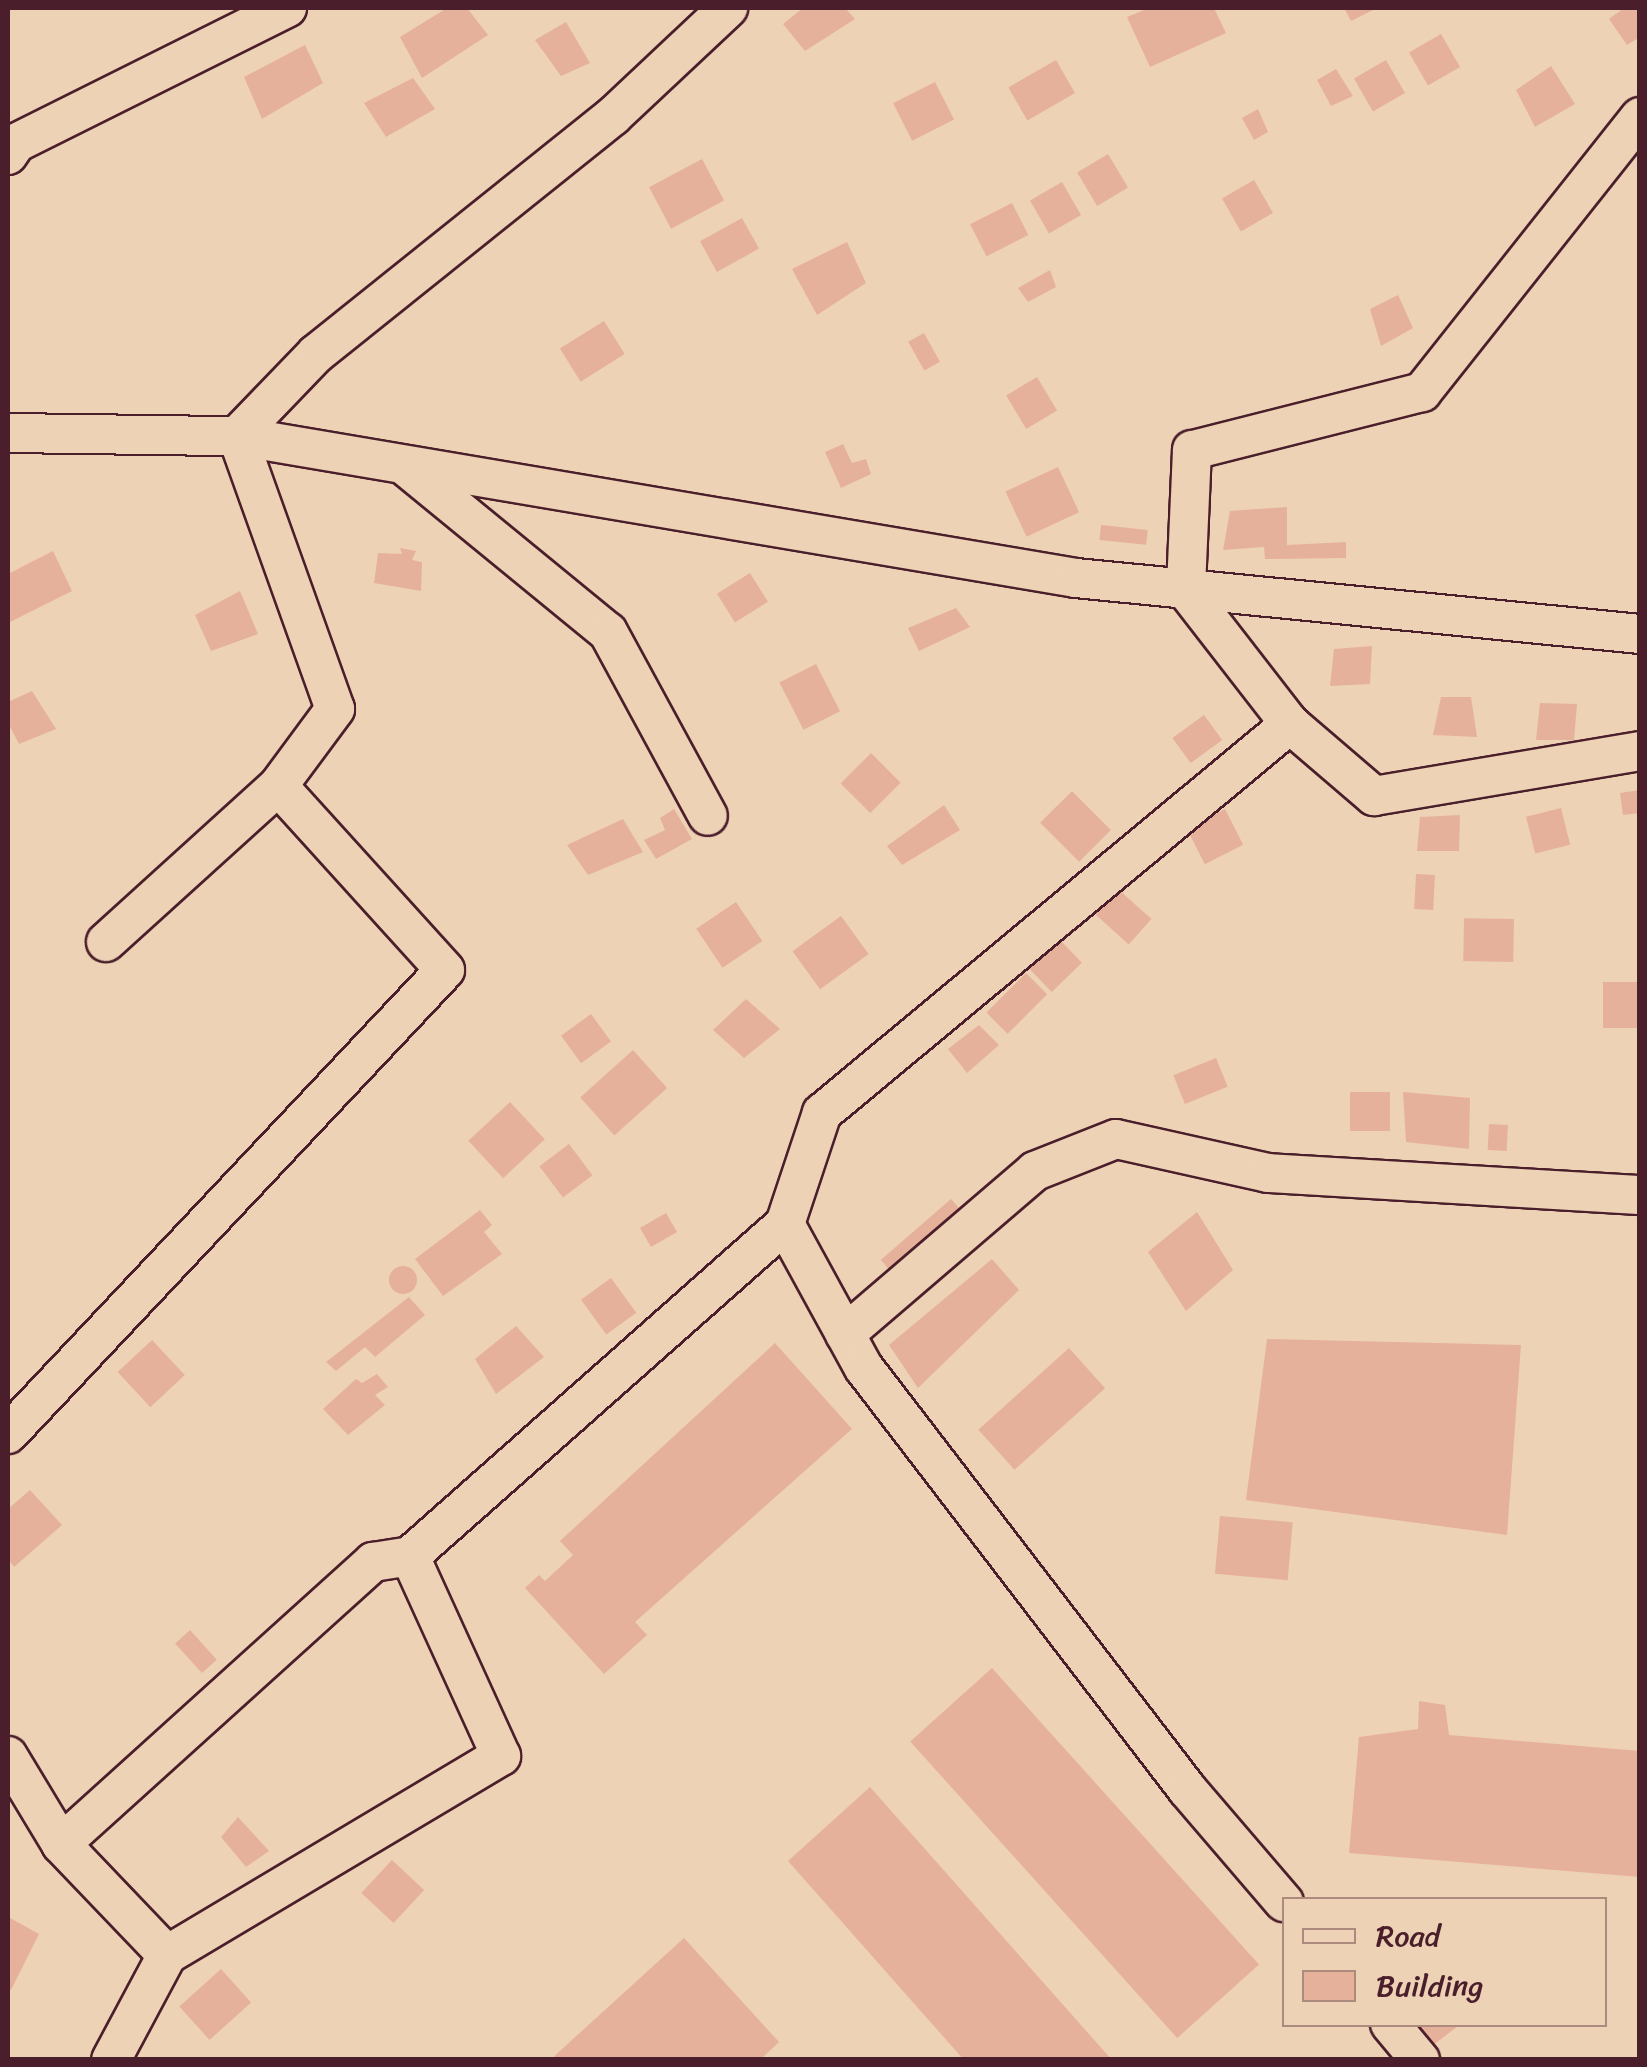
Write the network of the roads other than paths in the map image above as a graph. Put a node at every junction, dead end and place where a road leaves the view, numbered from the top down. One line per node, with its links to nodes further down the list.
1 (287, 8): 4 (street)
2 (728, 8): 6 (street)
3 (1640, 117): 8 (street)
4 (8, 155)
5 (8, 432): 6 (street)
6 (237, 436): 7 (street); 12 (street)
7 (403, 464): 8 (street); 13 (street)
8 (1186, 590): 9 (street); 10 (street)
9 (1640, 634)
10 (1290, 724): 11 (street); 16 (street)
11 (1640, 751)
12 (278, 786): 14 (street); 18 (street)
13 (708, 816)
14 (106, 942)
15 (1640, 1195): 17 (street)
16 (785, 1224): 17 (street); 19 (street)
17 (845, 1334): 22 (street)
18 (8, 1434)
19 (410, 1556): 21 (street); 23 (street)
20 (8, 1756): 21 (street)
21 (61, 1844): 23 (street)
22 (1282, 1900)
23 (166, 1955): 25 (street)
24 (1392, 2027): 26 (street)
25 (111, 2060)
26 (1420, 2060)

